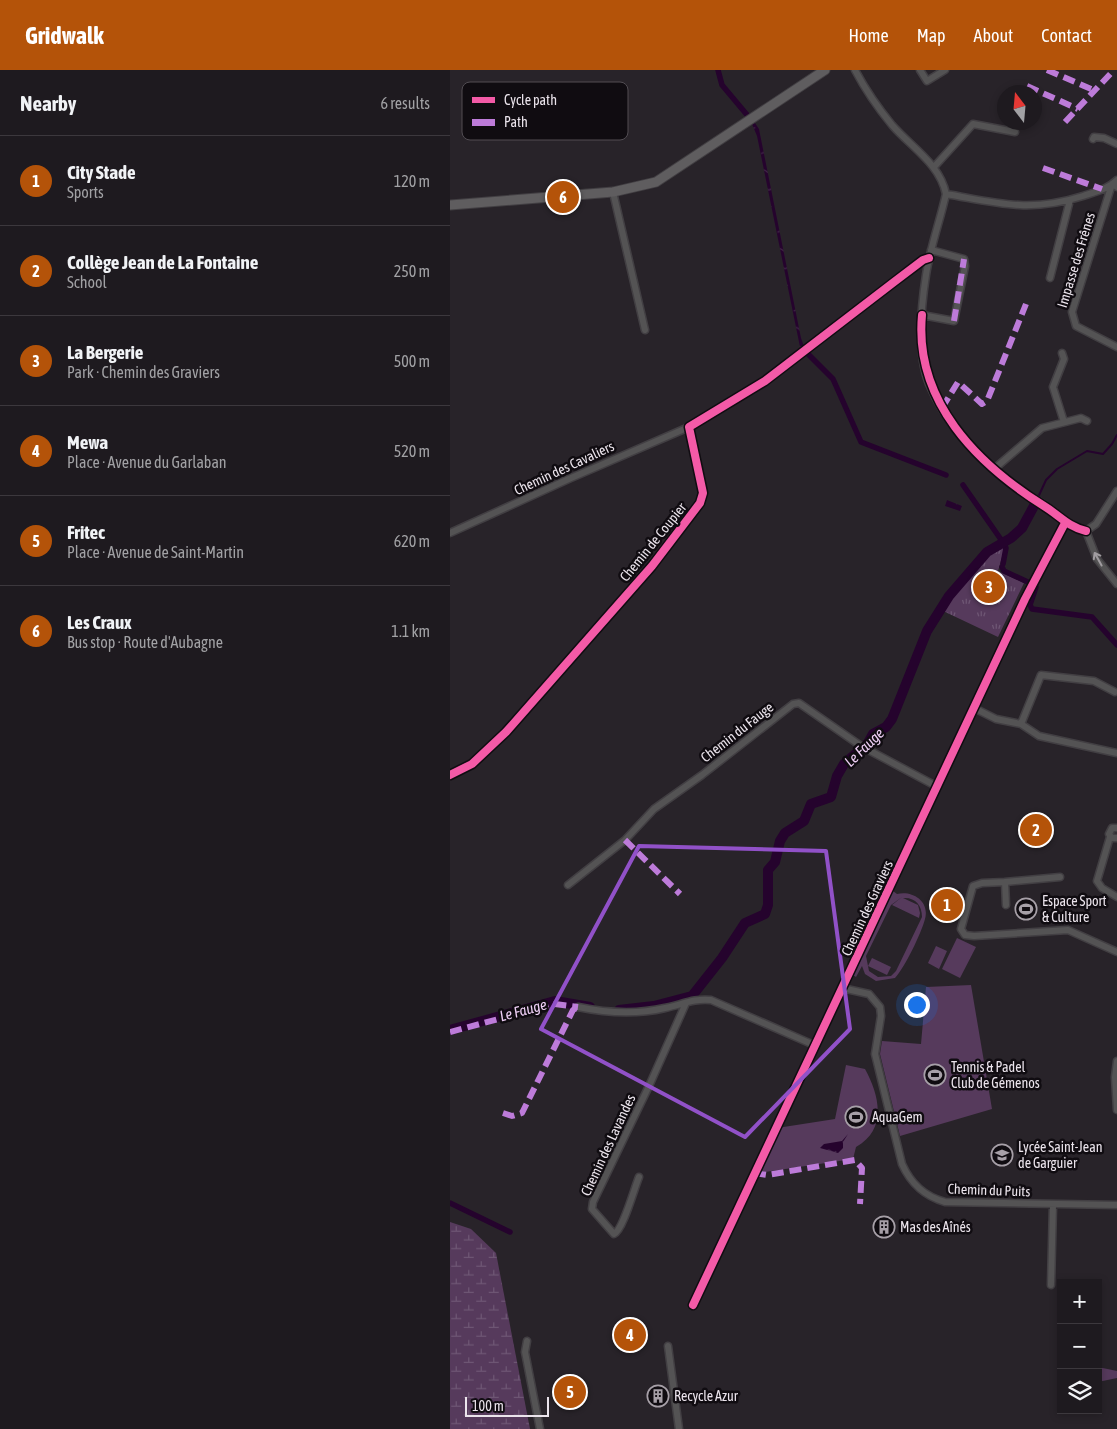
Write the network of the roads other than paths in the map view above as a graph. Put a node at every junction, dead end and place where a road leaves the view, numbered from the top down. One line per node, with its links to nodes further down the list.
1 (825, 70): 10 (main road)
2 (855, 70): 8 (street)
3 (920, 70): 4 (street)
4 (944, 70)
5 (1014, 132): 8 (street)
6 (1093, 139): 7 (street)
7 (1117, 144)
8 (934, 167): 11 (street)
9 (1115, 184): 12 (street); 19 (street, Impasse des Frênes)
10 (613, 192): 13 (main road); 18 (street)
11 (946, 194): 12 (street); 14 (street)
12 (1070, 200): 16 (street)
13 (450, 205)
14 (931, 250): 15 (street); 17 (street)
15 (929, 258): 17 (street); 23 (street)
16 (1050, 278)
17 (922, 315): 24 (street)
18 (645, 330)
19 (1117, 347)
20 (1062, 353): 22 (street)
21 (1087, 421): 22 (street)
22 (1064, 422): 24 (street)
23 (689, 427): 28 (street, Chemin des Cavaliers); 34 (street, Chemin de Coupier)
24 (994, 469): 26 (street)
25 (1117, 491): 27 (street)
26 (1065, 523): 27 (street); 31 (street, Chemin des Graviers)
27 (1086, 531): 29 (street, one-way to 27)
28 (450, 533)
29 (1117, 584)
30 (1115, 692): 32 (street)
31 (974, 708): 32 (street); 35 (street, Chemin des Graviers)
32 (1021, 724): 33 (street)
33 (1117, 753)
34 (450, 775)
35 (936, 786): 40 (street, Chemin du Fauge); 44 (street, Chemin des Graviers)
36 (1117, 828): 37 (street)
37 (1114, 837): 41 (street)
38 (1060, 877): 39 (street)
39 (1005, 882): 42 (street); 43 (street)
40 (568, 885)
41 (1117, 897)
42 (1006, 905)
43 (1117, 952)
44 (842, 988): 47 (street, Chemin des Graviers); 51 (street, Chemin du Puits)
45 (686, 1003): 46 (street); 47 (street); 50 (street, Chemin des Lavandes)
46 (578, 1007)
47 (814, 1044): 54 (street, Chemin des Graviers)
48 (1117, 1061): 49 (street)
49 (1117, 1110)
50 (639, 1177)
51 (1053, 1205): 52 (street, Chemin du Puits); 53 (street)
52 (1117, 1205)
53 (1051, 1285)
54 (693, 1306)
55 (527, 1341): 57 (street)
56 (668, 1346): 58 (street)
57 (540, 1429)
58 (679, 1429)

